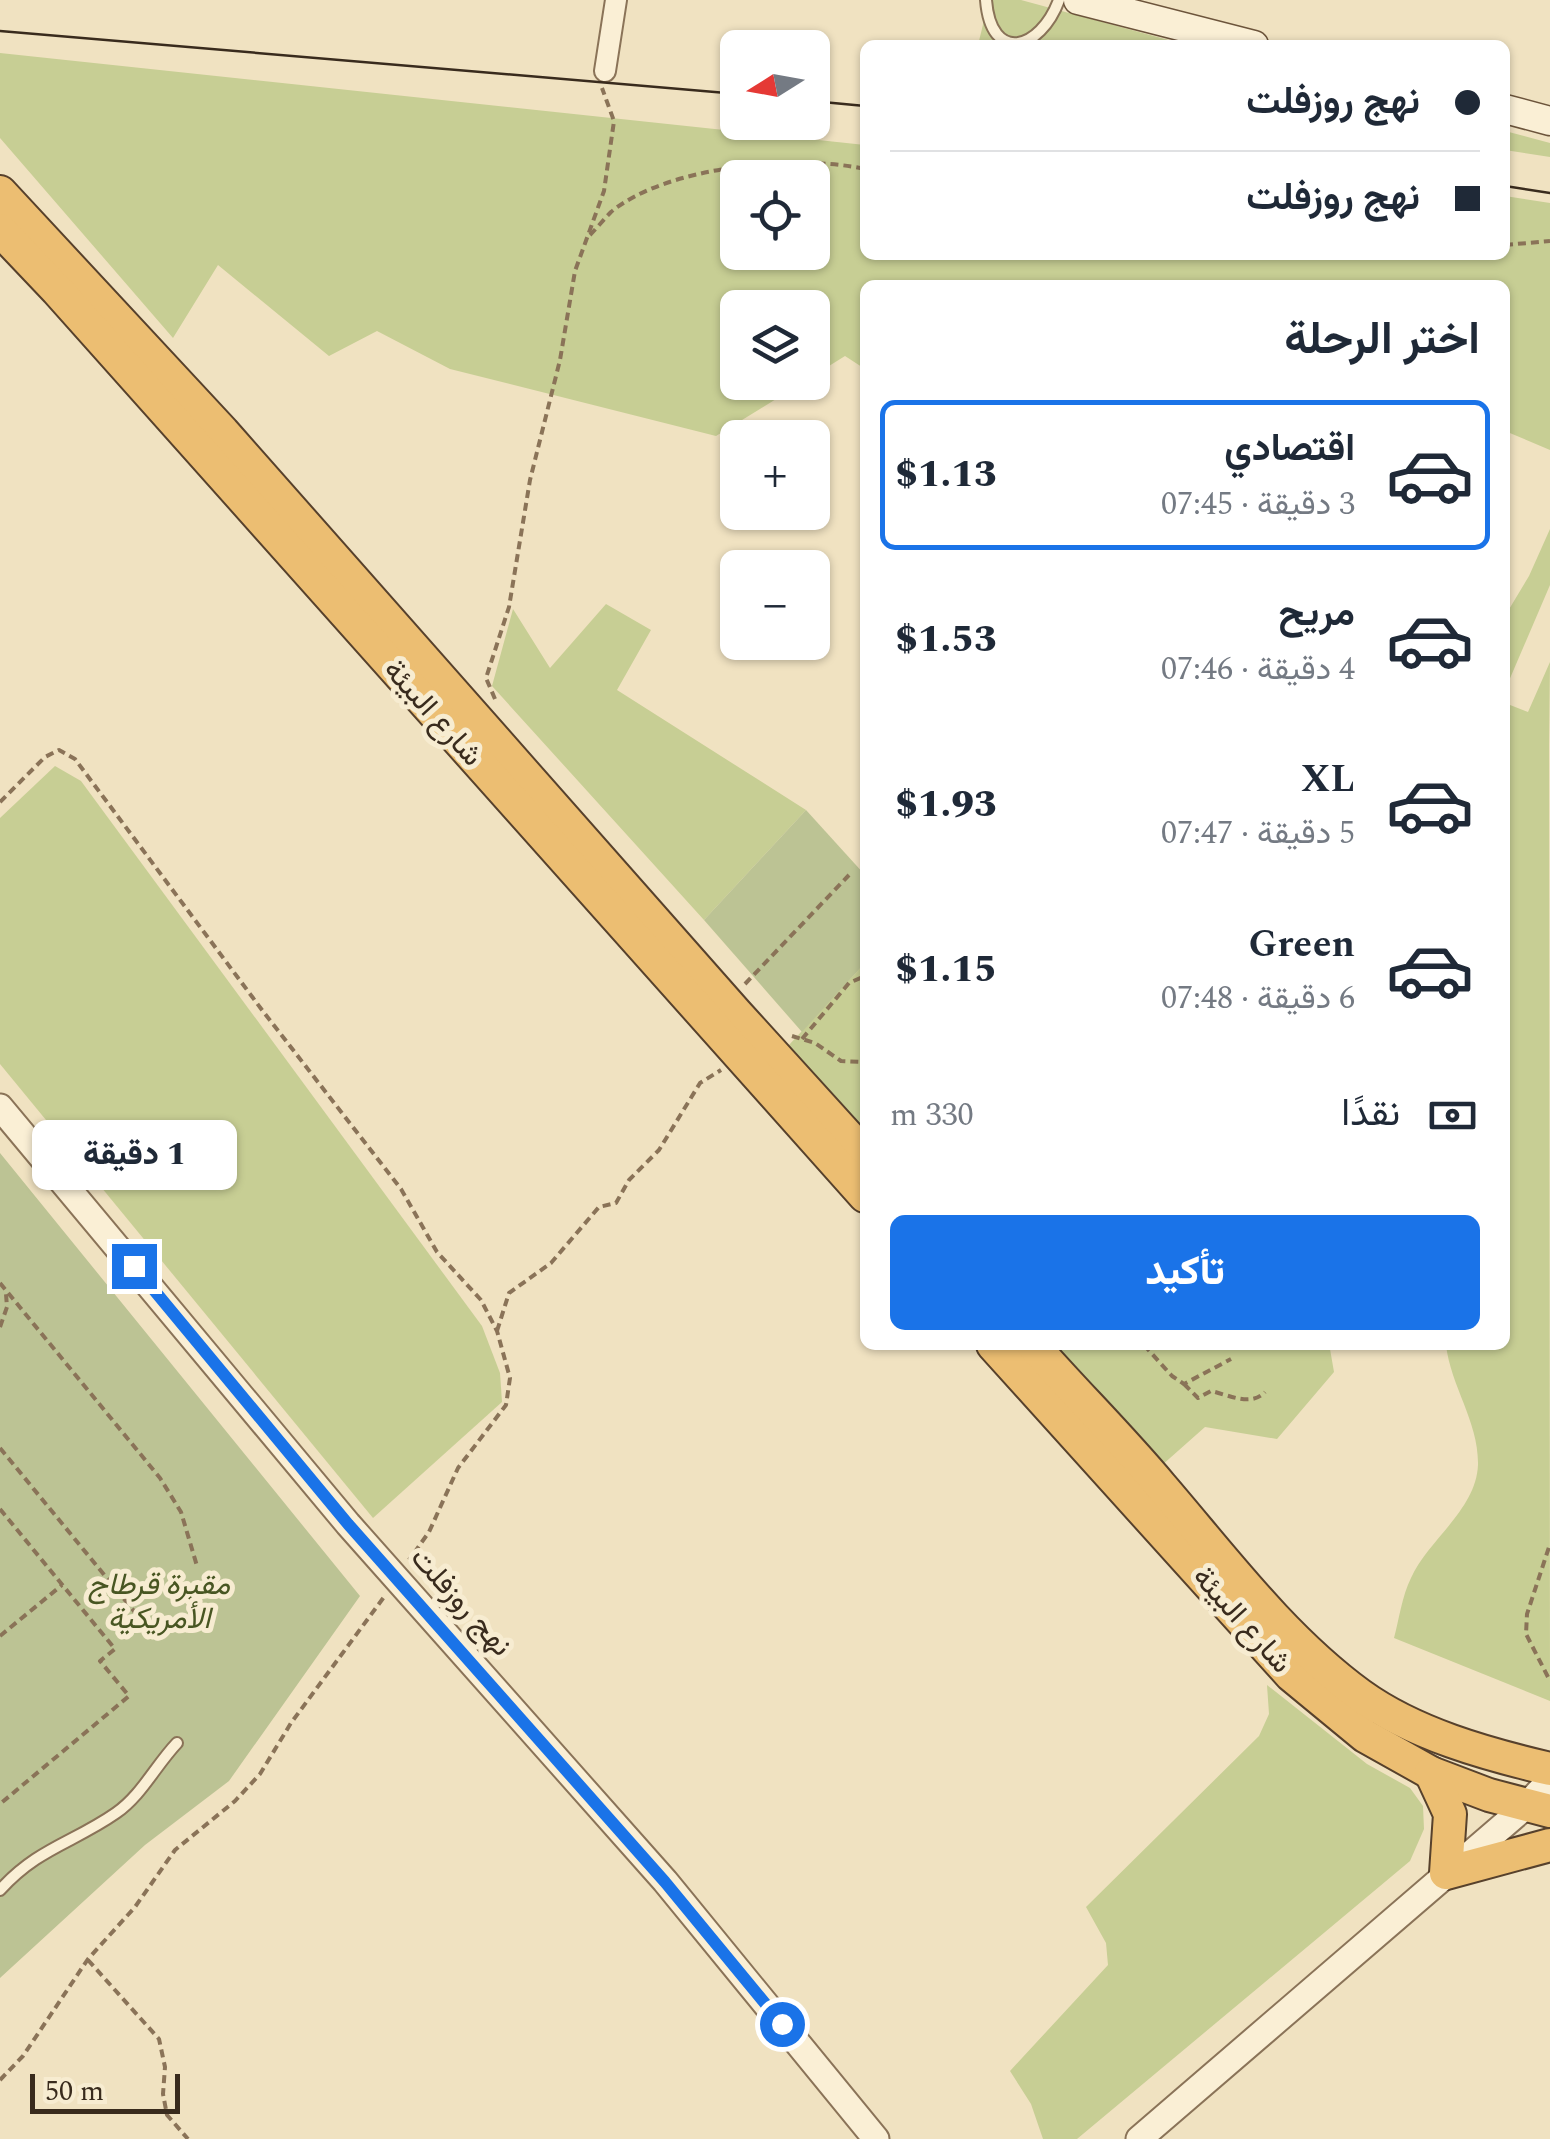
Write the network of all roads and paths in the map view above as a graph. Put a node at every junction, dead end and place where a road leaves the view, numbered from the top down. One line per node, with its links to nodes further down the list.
1 (616, 0): 8 (street)
2 (986, 0): 5 (lane)
3 (1059, 0): 6 (lane)
4 (1078, 0): 7 (main road)
5 (1006, 40)
6 (1030, 40)
7 (1234, 40)
8 (605, 71): 14 (path)
9 (1510, 111): 10 (main road)
10 (1550, 121)
11 (860, 168): 14 (path)
12 (0, 192): 21 (highway, شارع البيئة)
13 (0, 230): 24 (highway, شارع البيئة)
14 (587, 238): 17 (path)
15 (1550, 240): 16 (path)
16 (1510, 244)
17 (506, 711)
18 (0, 802): 32 (path)
19 (849, 875): 21 (path)
20 (860, 978): 23 (path)
21 (745, 997): 27 (highway, شارع البيئة)
22 (788, 1035): 23 (path)
23 (802, 1039): 25 (path)
24 (740, 1057): 28 (highway, شارع البيئة); 32 (path)
25 (860, 1062)
26 (0, 1107): 43 (street, نهج روزفلت)
27 (860, 1149)
28 (860, 1190)
29 (0, 1283): 30 (path)
30 (5, 1289): 31 (path); 42 (path)
31 (0, 1328)
32 (497, 1331): 43 (path)
33 (998, 1350): 50 (highway, شارع البيئة)
34 (1038, 1350): 49 (highway, شارع البيئة)
35 (1149, 1350): 37 (path)
36 (1231, 1359): 37 (path)
37 (1184, 1384): 38 (path)
38 (1265, 1392)
39 (0, 1448): 45 (path)
40 (0, 1510): 44 (path)
41 (1550, 1544): 47 (path)
42 (196, 1566)
43 (397, 1578): 57 (path); 60 (street, نهج روزفلت)
44 (62, 1585): 46 (path); 52 (path)
45 (152, 1633)
46 (0, 1636)
47 (1548, 1677)
48 (177, 1743): 56 (lane)
49 (1550, 1769)
50 (1431, 1774): 53 (highway, شارع البيئة); 55 (highway)
51 (1550, 1780): 53 (street)
52 (0, 1804)
53 (1538, 1808): 55 (street)
54 (1550, 1845): 55 (highway)
55 (1446, 1873): 61 (street)
56 (0, 1890)
57 (88, 1959): 58 (path); 59 (path)
58 (0, 2080)
59 (188, 2139)
60 (876, 2139)
61 (1139, 2139)

